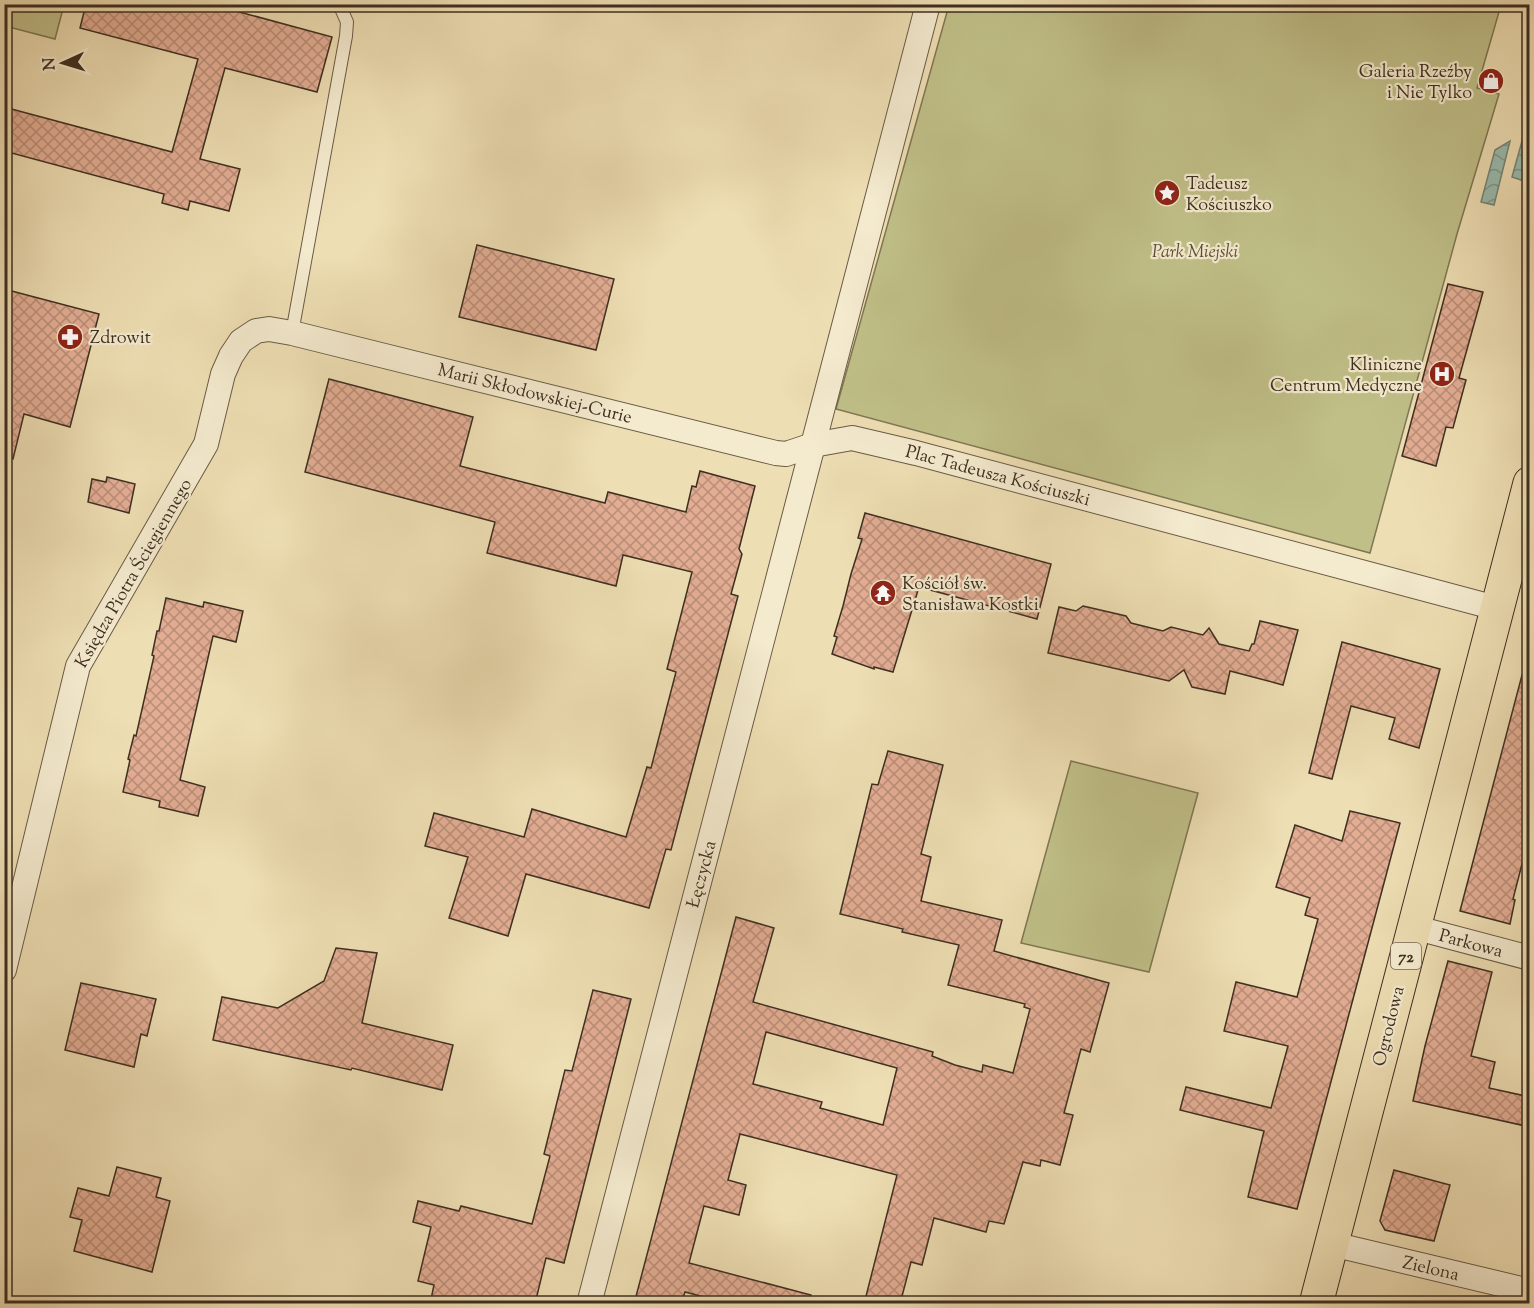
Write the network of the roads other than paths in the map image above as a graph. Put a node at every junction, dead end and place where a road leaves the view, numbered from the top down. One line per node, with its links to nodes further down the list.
1 (339, 4): 4 (lane)
2 (927, 4): 5 (street)
3 (256, 331): 4 (street, Marii Skłodowskiej-Curie); 10 (street, Księdza Piotra Ściegiennego)
4 (292, 333): 5 (street, Marii Skłodowskiej-Curie)
5 (813, 445): 7 (street, Plac Tadeusza Kościuszki); 13 (street, Łęczycka)
6 (1530, 483): 7 (main road, 72)
7 (1496, 608): 8 (main road, Ogrodowa / 72)
8 (1413, 927): 9 (street, Parkowa); 11 (main road, Ogrodowa / 72)
9 (1530, 958)
10 (4, 970)
11 (1332, 1244): 12 (street, Zielona); 14 (main road, Ogrodowa / 72)
12 (1530, 1291)
13 (589, 1304)
14 (1316, 1304)

